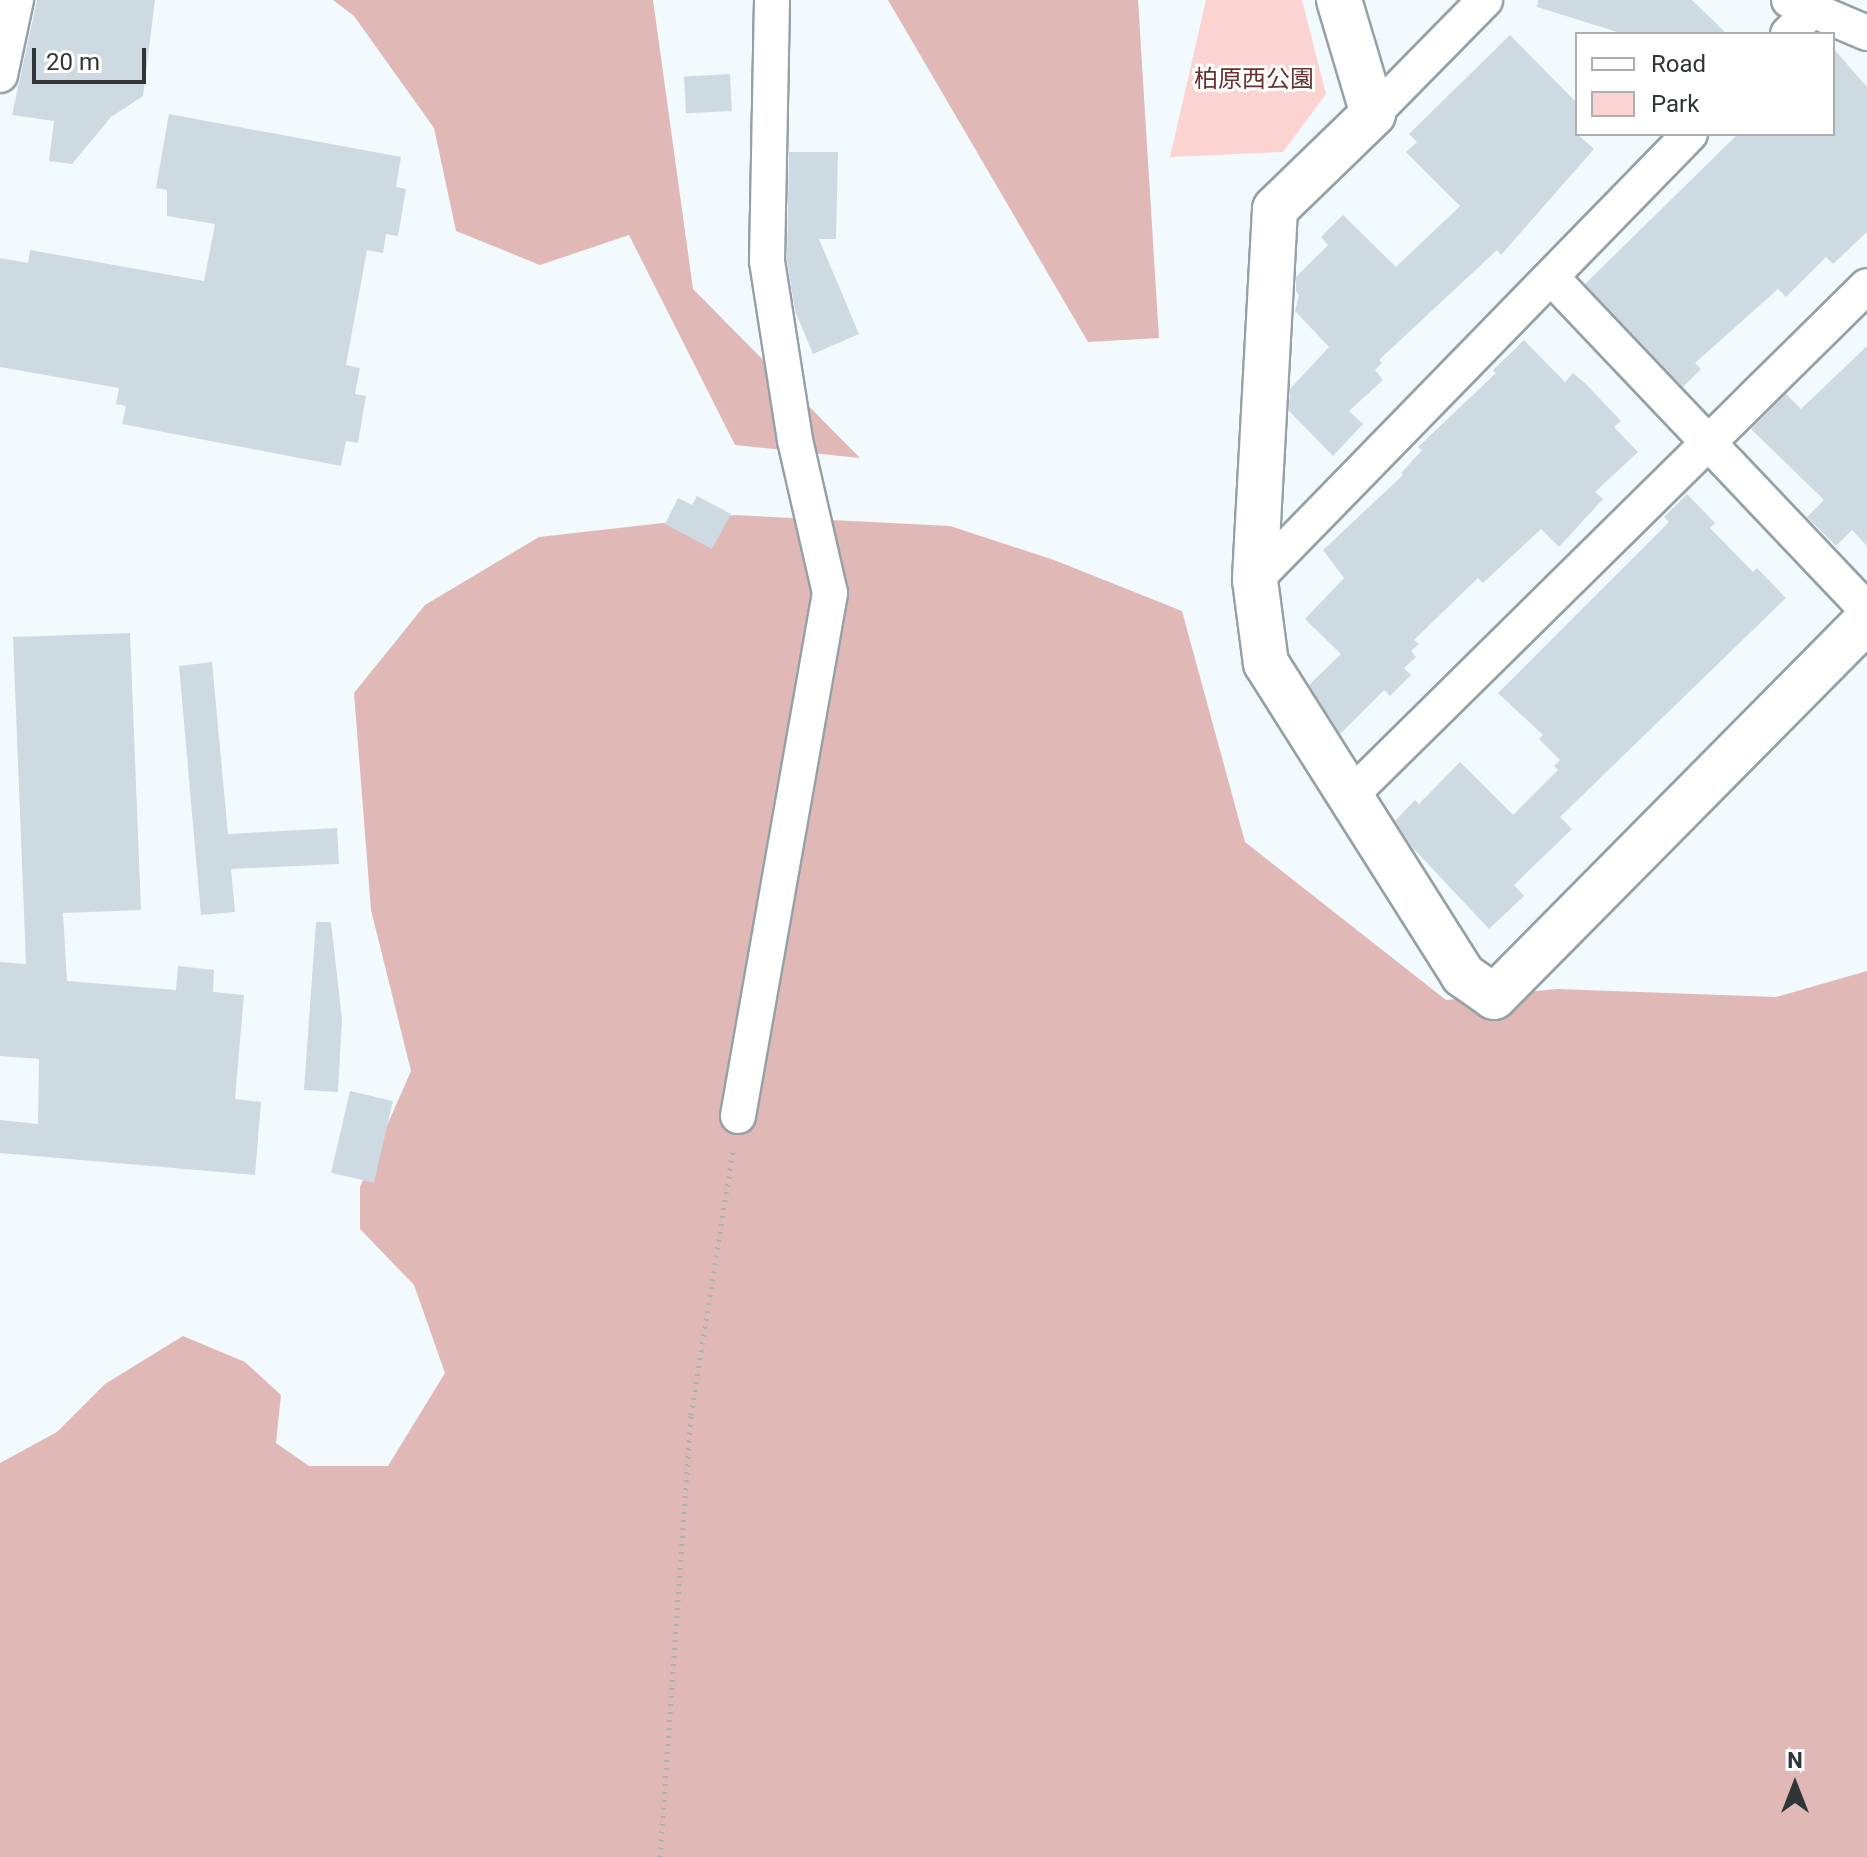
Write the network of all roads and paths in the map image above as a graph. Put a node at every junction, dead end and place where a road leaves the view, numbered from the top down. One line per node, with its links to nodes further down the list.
1 (16, 0): 8 (street)
2 (772, 0): 18 (street)
3 (1339, 0): 9 (street)
4 (1485, 0): 9 (street)
5 (1800, 5): 6 (street); 7 (street)
6 (1789, 32)
7 (1867, 33)
8 (0, 75)
9 (1373, 114): 14 (street)
10 (1688, 136): 11 (street)
11 (1551, 277): 13 (street); 14 (street)
12 (1867, 286): 13 (street)
13 (1708, 443): 15 (street); 17 (street)
14 (1255, 580): 17 (street)
15 (1867, 610)
16 (1867, 620): 17 (street)
17 (1350, 796)
18 (738, 1116): 19 (path)
19 (660, 1857)

